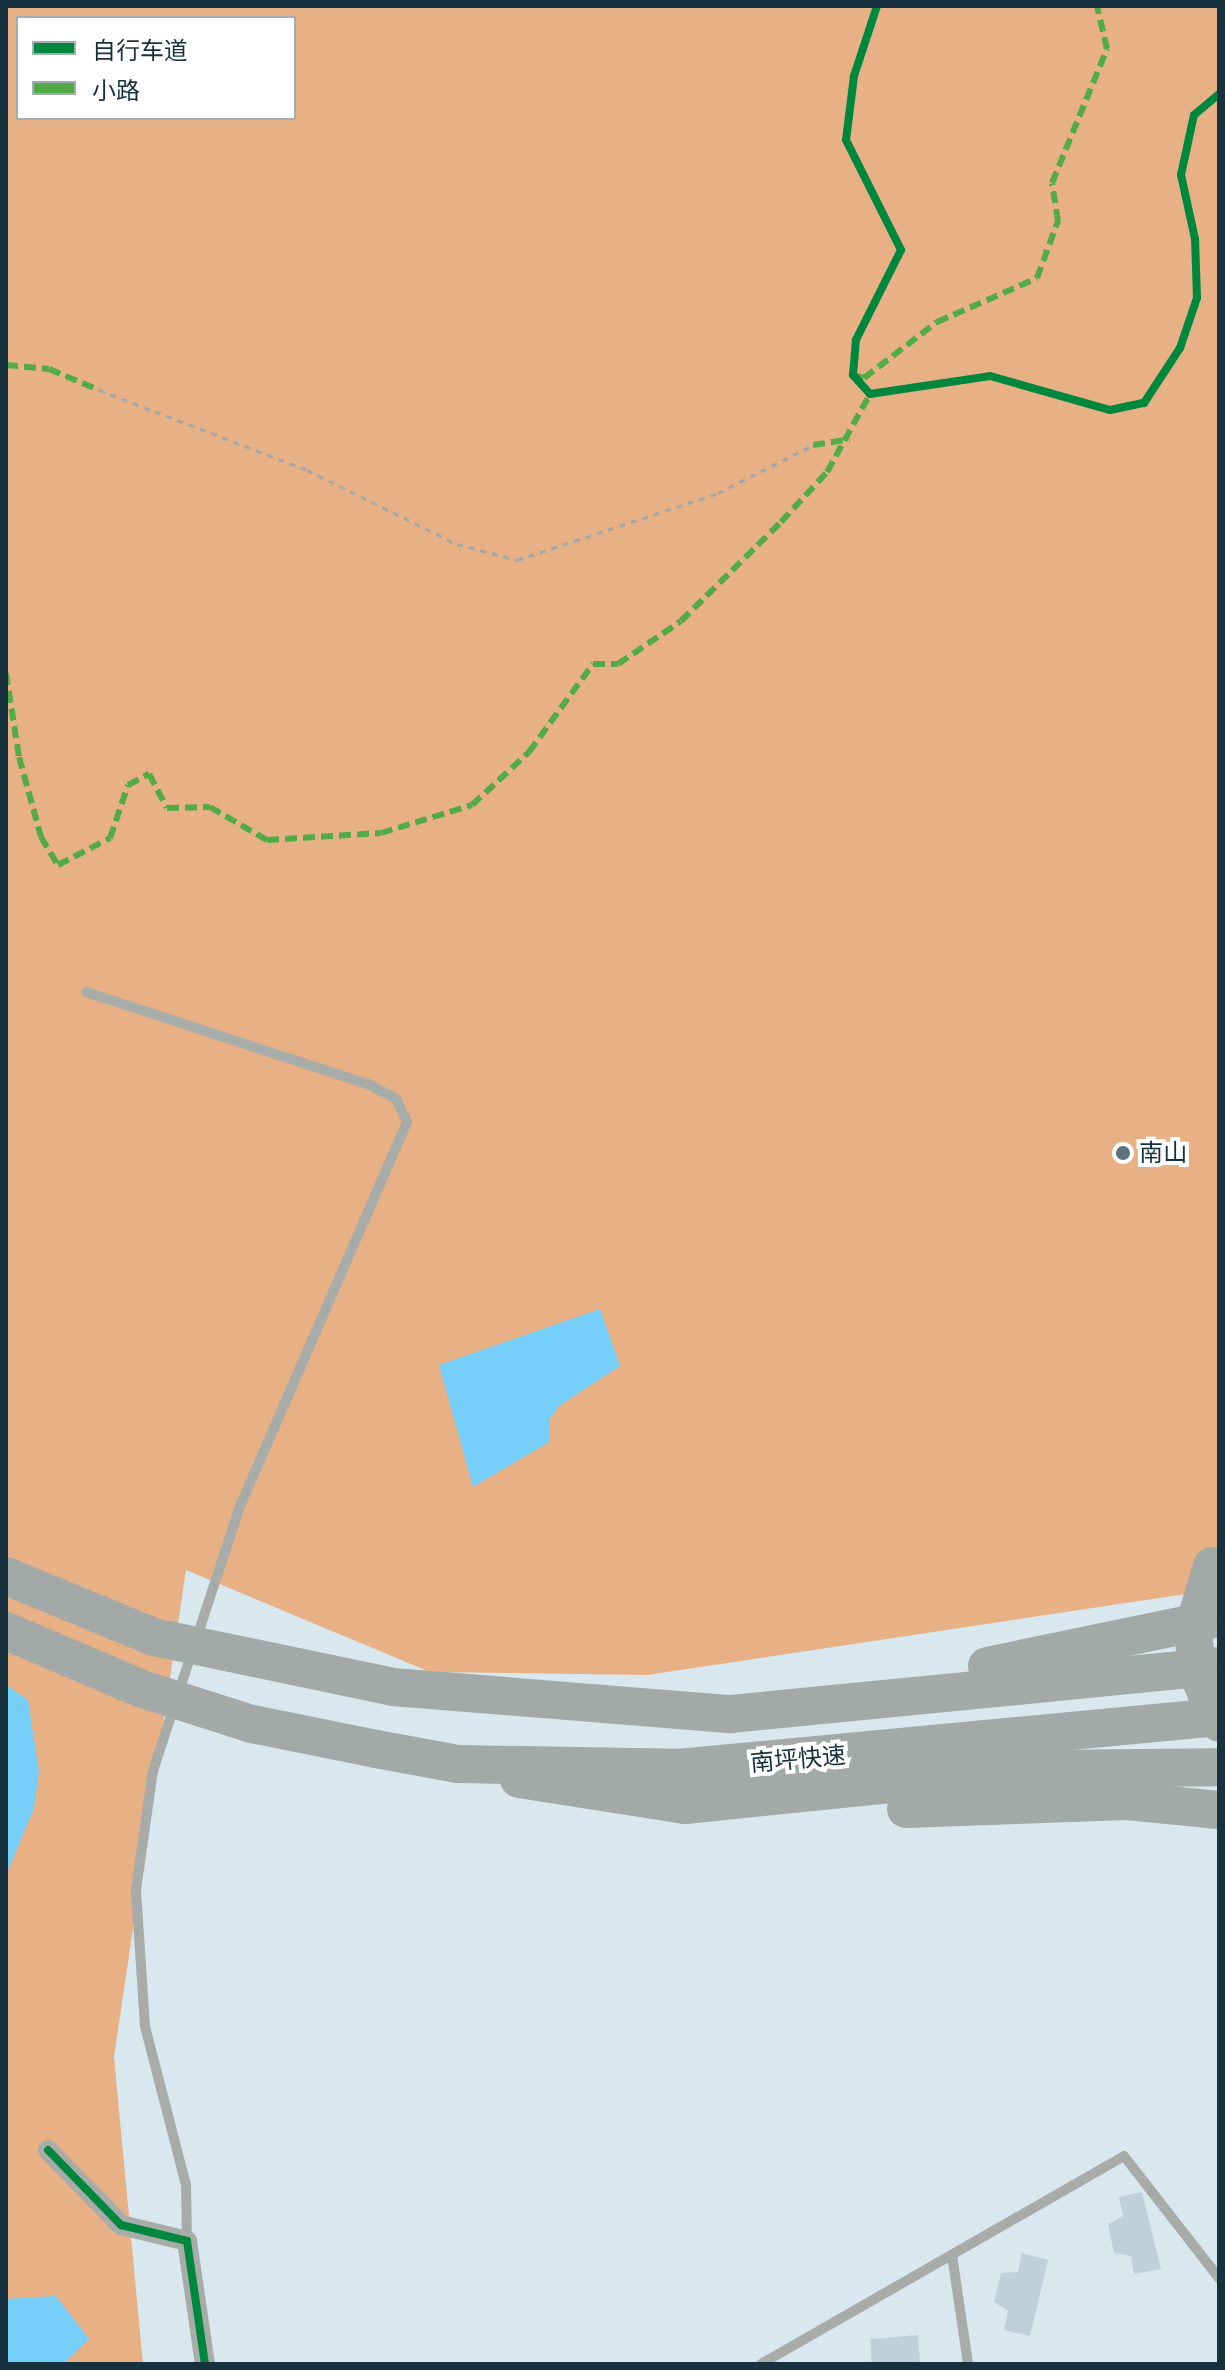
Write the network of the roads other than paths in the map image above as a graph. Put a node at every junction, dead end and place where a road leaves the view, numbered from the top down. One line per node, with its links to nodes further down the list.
1 (86, 992): 14 (lane)
2 (1216, 1560): 8 (highway, bridge)
3 (6, 1576): 7 (highway, 南坪快速, bridge)
4 (1219, 1618): 7 (highway)
5 (6, 1631): 9 (highway, 南坪快速, bridge)
6 (1219, 1666): 7 (highway, 南坪快速)
7 (888, 1697)
8 (1219, 1720): 9 (highway, 南坪快速)
9 (458, 1764): 11 (highway)
10 (1219, 1767): 11 (highway)
11 (755, 1802): 12 (highway)
12 (1219, 1810)
13 (48, 2150): 14 (street)
14 (187, 2241): 17 (street)
15 (952, 2255): 16 (lane); 18 (lane); 19 (lane)
16 (1219, 2278)
17 (205, 2364)
18 (761, 2364)
19 (968, 2364)

